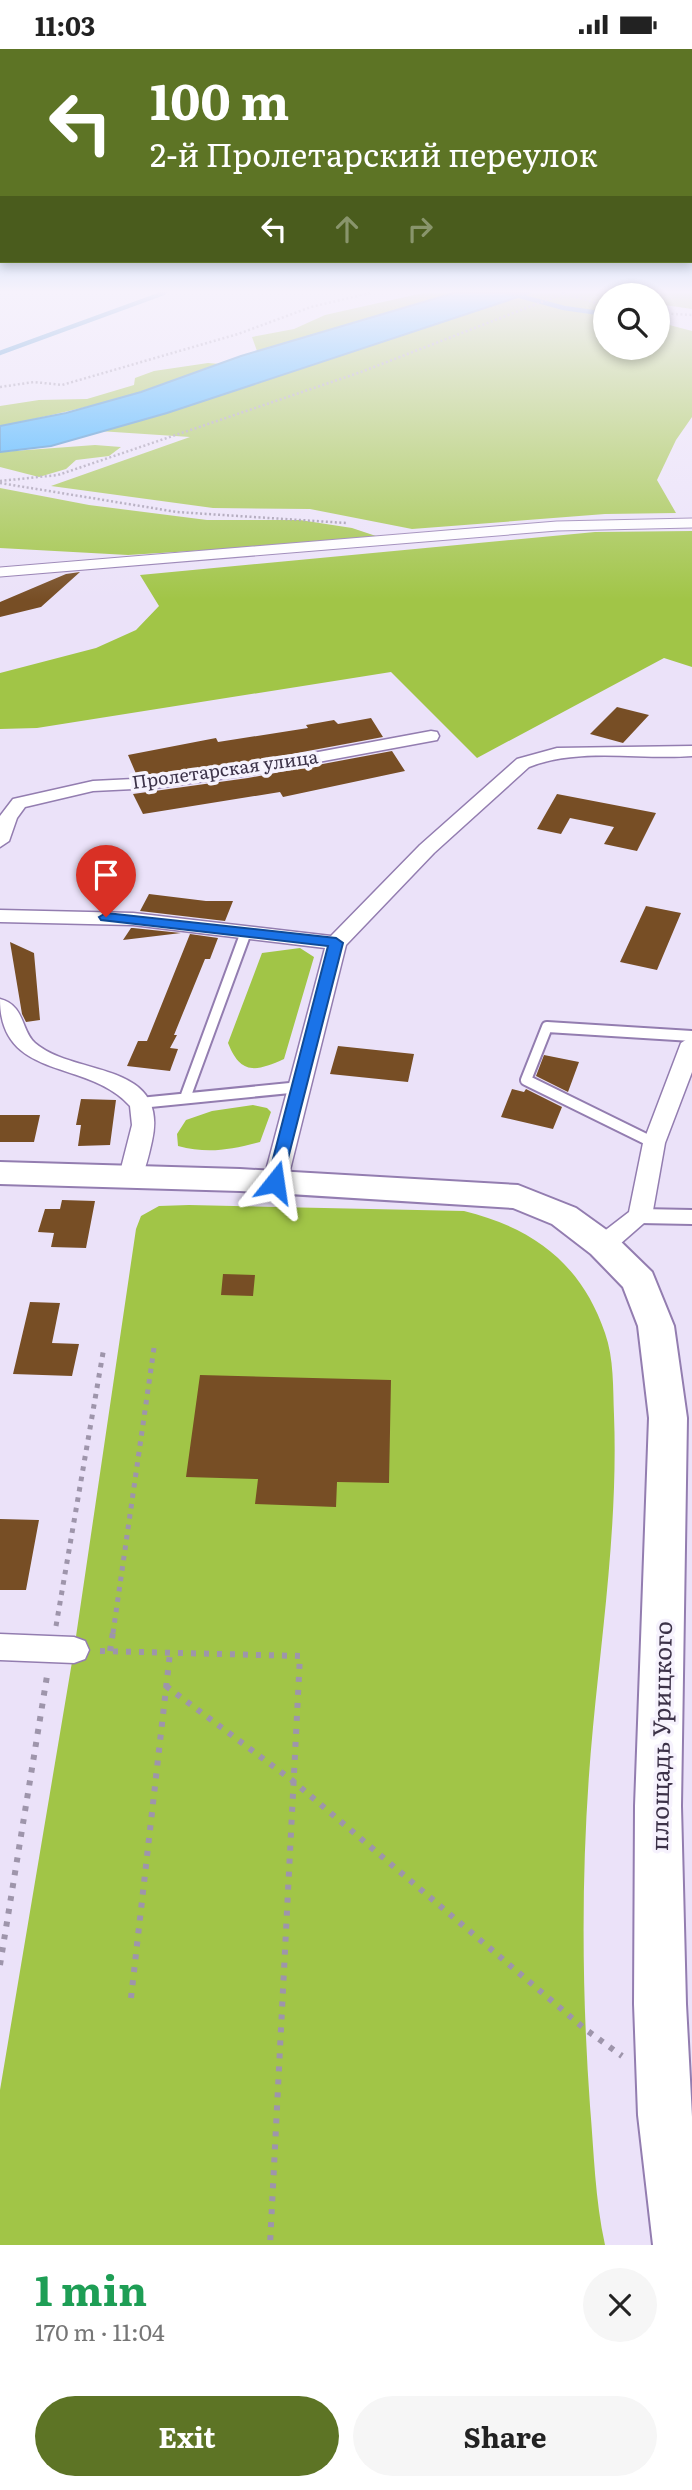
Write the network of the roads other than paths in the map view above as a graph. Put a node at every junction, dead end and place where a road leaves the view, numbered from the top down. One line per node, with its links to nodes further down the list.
1 (692, 523): 2 (lane)
2 (0, 572)
3 (431, 736): 5 (street, Пролетарская улица)
4 (692, 751): 8 (street)
5 (0, 841)
6 (0, 916): 7 (street)
7 (246, 932): 8 (street); 13 (lane)
8 (336, 943): 12 (street)
9 (0, 1005): 14 (street)
10 (692, 1037): 15 (lane)
11 (692, 1043): 15 (street)
12 (300, 1087): 13 (lane); 18 (street)
13 (185, 1098): 14 (lane)
14 (140, 1103): 17 (street)
15 (654, 1143): 19 (street)
16 (0, 1173): 17 (main road, площадь Урицкого)
17 (131, 1176): 18 (main road, площадь Урицкого)
18 (275, 1182): 21 (main road, площадь Урицкого)
19 (640, 1216): 20 (lane); 21 (street)
20 (692, 1217)
21 (603, 1245): 24 (main road, площадь Урицкого)
22 (0, 1647): 23 (street)
23 (63, 1649)
24 (681, 2245)

